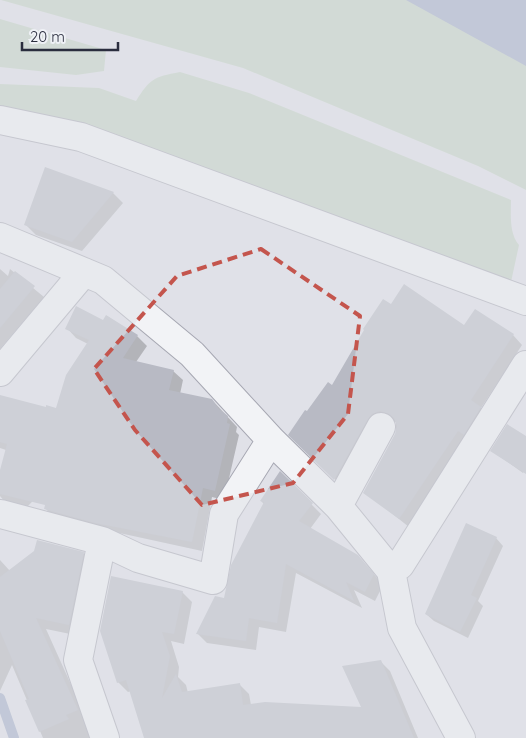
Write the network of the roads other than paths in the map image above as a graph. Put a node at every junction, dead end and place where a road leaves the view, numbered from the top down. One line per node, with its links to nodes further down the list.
1 (0, 120): 4 (street)
2 (0, 237): 3 (street)
3 (84, 272): 6 (street); 8 (street)
4 (526, 301)
5 (526, 364): 12 (street)
6 (0, 372)
7 (381, 427): 9 (street)
8 (271, 440): 9 (street); 11 (street)
9 (338, 506): 12 (street)
10 (1, 514): 11 (street)
11 (102, 541): 13 (street)
12 (391, 571): 14 (street)
13 (105, 738)
14 (461, 738)

